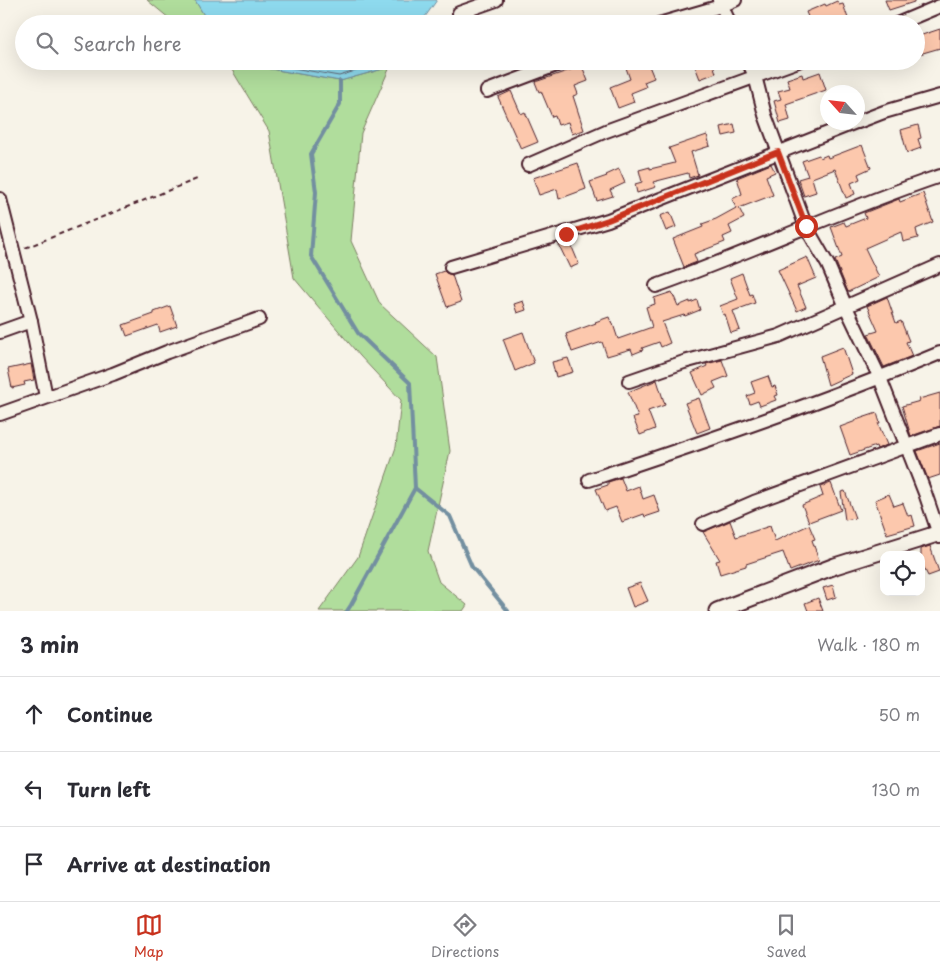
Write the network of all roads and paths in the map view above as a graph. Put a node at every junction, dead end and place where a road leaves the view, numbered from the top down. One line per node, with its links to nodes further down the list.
1 (496, 0): 5 (street)
2 (735, 0): 3 (street)
3 (720, 3): 6 (street); 7 (street)
4 (940, 6): 8 (street)
5 (459, 13)
6 (685, 15)
7 (726, 15)
8 (918, 15)
9 (543, 70): 13 (street)
10 (752, 70): 12 (street)
11 (772, 70): 12 (street)
12 (755, 76): 17 (street); 18 (street)
13 (487, 91)
14 (940, 96): 15 (street)
15 (865, 119)
16 (836, 130): 17 (street)
17 (778, 152): 22 (street); 25 (street)
18 (528, 165)
19 (940, 176): 22 (street)
20 (197, 179): 23 (path)
21 (0, 199): 23 (street)
22 (806, 226): 26 (street); 27 (street)
23 (14, 253): 29 (street)
24 (940, 265): 27 (street)
25 (451, 268)
26 (656, 286)
27 (846, 307): 32 (street); 33 (street)
28 (259, 319): 34 (street)
29 (31, 321): 30 (street); 34 (street)
30 (0, 332)
31 (940, 353): 32 (street)
32 (880, 378): 37 (street); 38 (street)
33 (629, 381)
34 (46, 398): 35 (street)
35 (0, 414)
36 (940, 434): 37 (street)
37 (906, 446): 39 (street); 40 (street)
38 (589, 480)
39 (703, 524)
40 (939, 534): 41 (street)
41 (717, 611)

